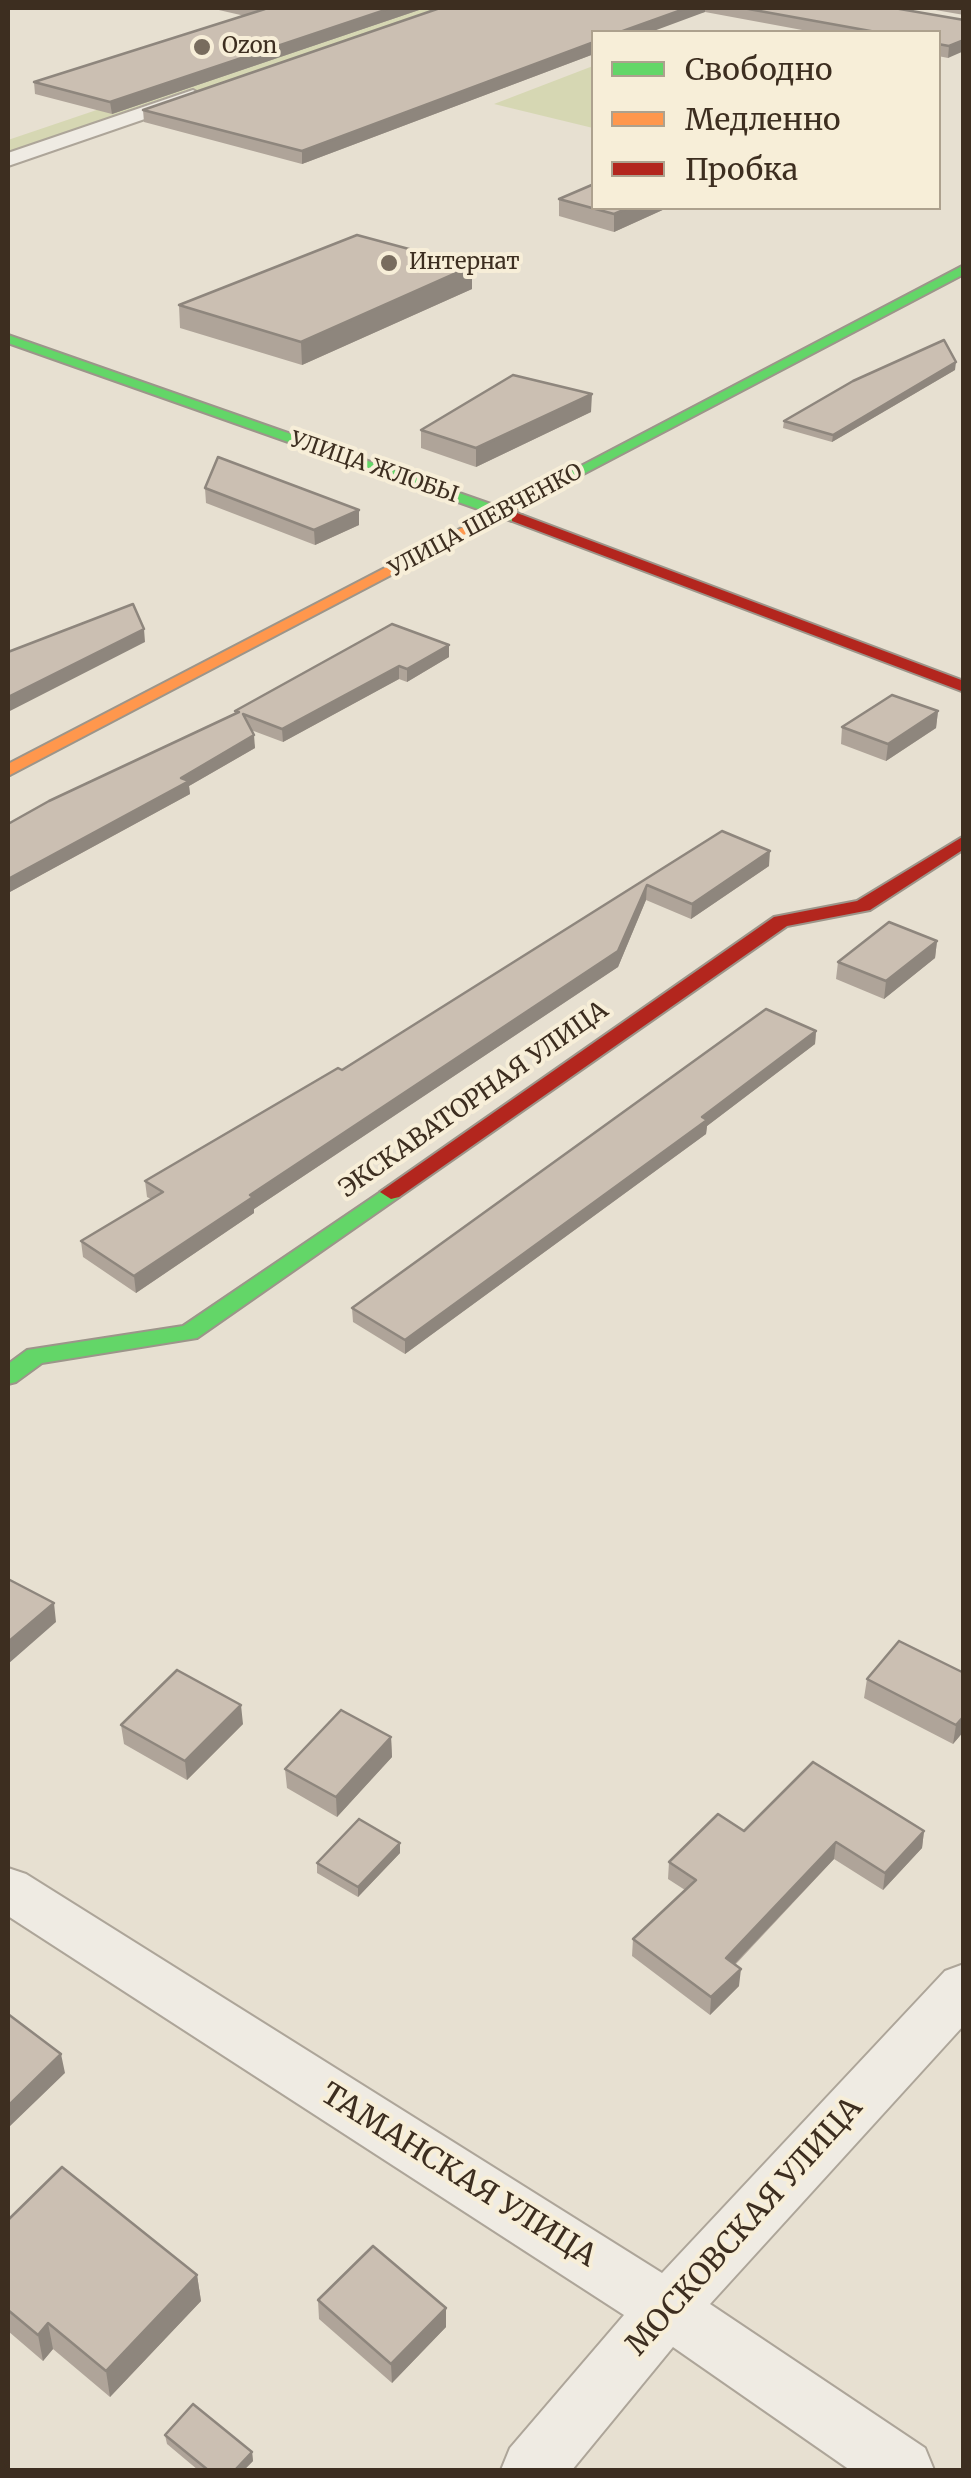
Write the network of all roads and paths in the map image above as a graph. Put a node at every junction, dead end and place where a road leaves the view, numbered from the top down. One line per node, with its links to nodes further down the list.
1 (191, 76): 3 (street)
2 (211, 90): 4 (street)
3 (8, 138)
4 (8, 160)
5 (964, 269): 7 (street, УЛИЦА ШЕВЧЕНКО)
6 (8, 339): 7 (street, УЛИЦА ЖЛОБЫ)
7 (502, 512): 8 (street, УЛИЦА ЖЛОБЫ); 9 (street, УЛИЦА ШЕВЧЕНКО)
8 (964, 687)
9 (8, 771)
10 (964, 841): 11 (street, ЭКСКАВАТОРНАЯ УЛИЦА)
11 (8, 1376)
12 (8, 1889): 14 (street, ТАМАНСКАЯ УЛИЦА)
13 (964, 1987): 14 (street, МОСКОВСКАЯ УЛИЦА)
14 (667, 2309): 15 (street, МОСКОВСКАЯ УЛИЦА); 16 (street, ТАМАНСКАЯ УЛИЦА)
15 (532, 2470)
16 (904, 2470)

